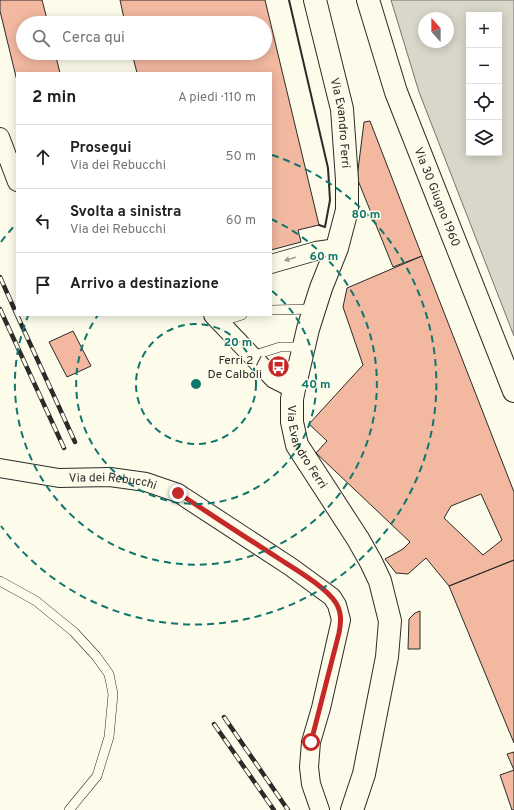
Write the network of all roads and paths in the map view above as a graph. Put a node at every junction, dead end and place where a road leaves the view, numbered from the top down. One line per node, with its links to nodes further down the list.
1 (315, 0): 5 (main road, Via Evandro Ferri)
2 (368, 0): 14 (main road, Via 30 Giugno 1960)
3 (0, 137): 4 (street)
4 (16, 179)
5 (337, 248): 6 (street, one-way to 6); 7 (main road, Via Evandro Ferri)
6 (272, 264)
7 (314, 309): 8 (lane); 11 (main road, Via Evandro Ferri)
8 (272, 310)
9 (236, 316): 10 (lane)
10 (217, 319): 12 (street)
11 (304, 347): 12 (lane); 13 (main road, Via Evandro Ferri)
12 (252, 356): 13 (street)
13 (294, 389): 19 (main road, Via Evandro Ferri)
14 (514, 391)
15 (0, 468): 18 (street, Via dei Rebucchi)
16 (0, 581): 17 (lane)
17 (69, 810)
18 (320, 810)
19 (352, 810)

